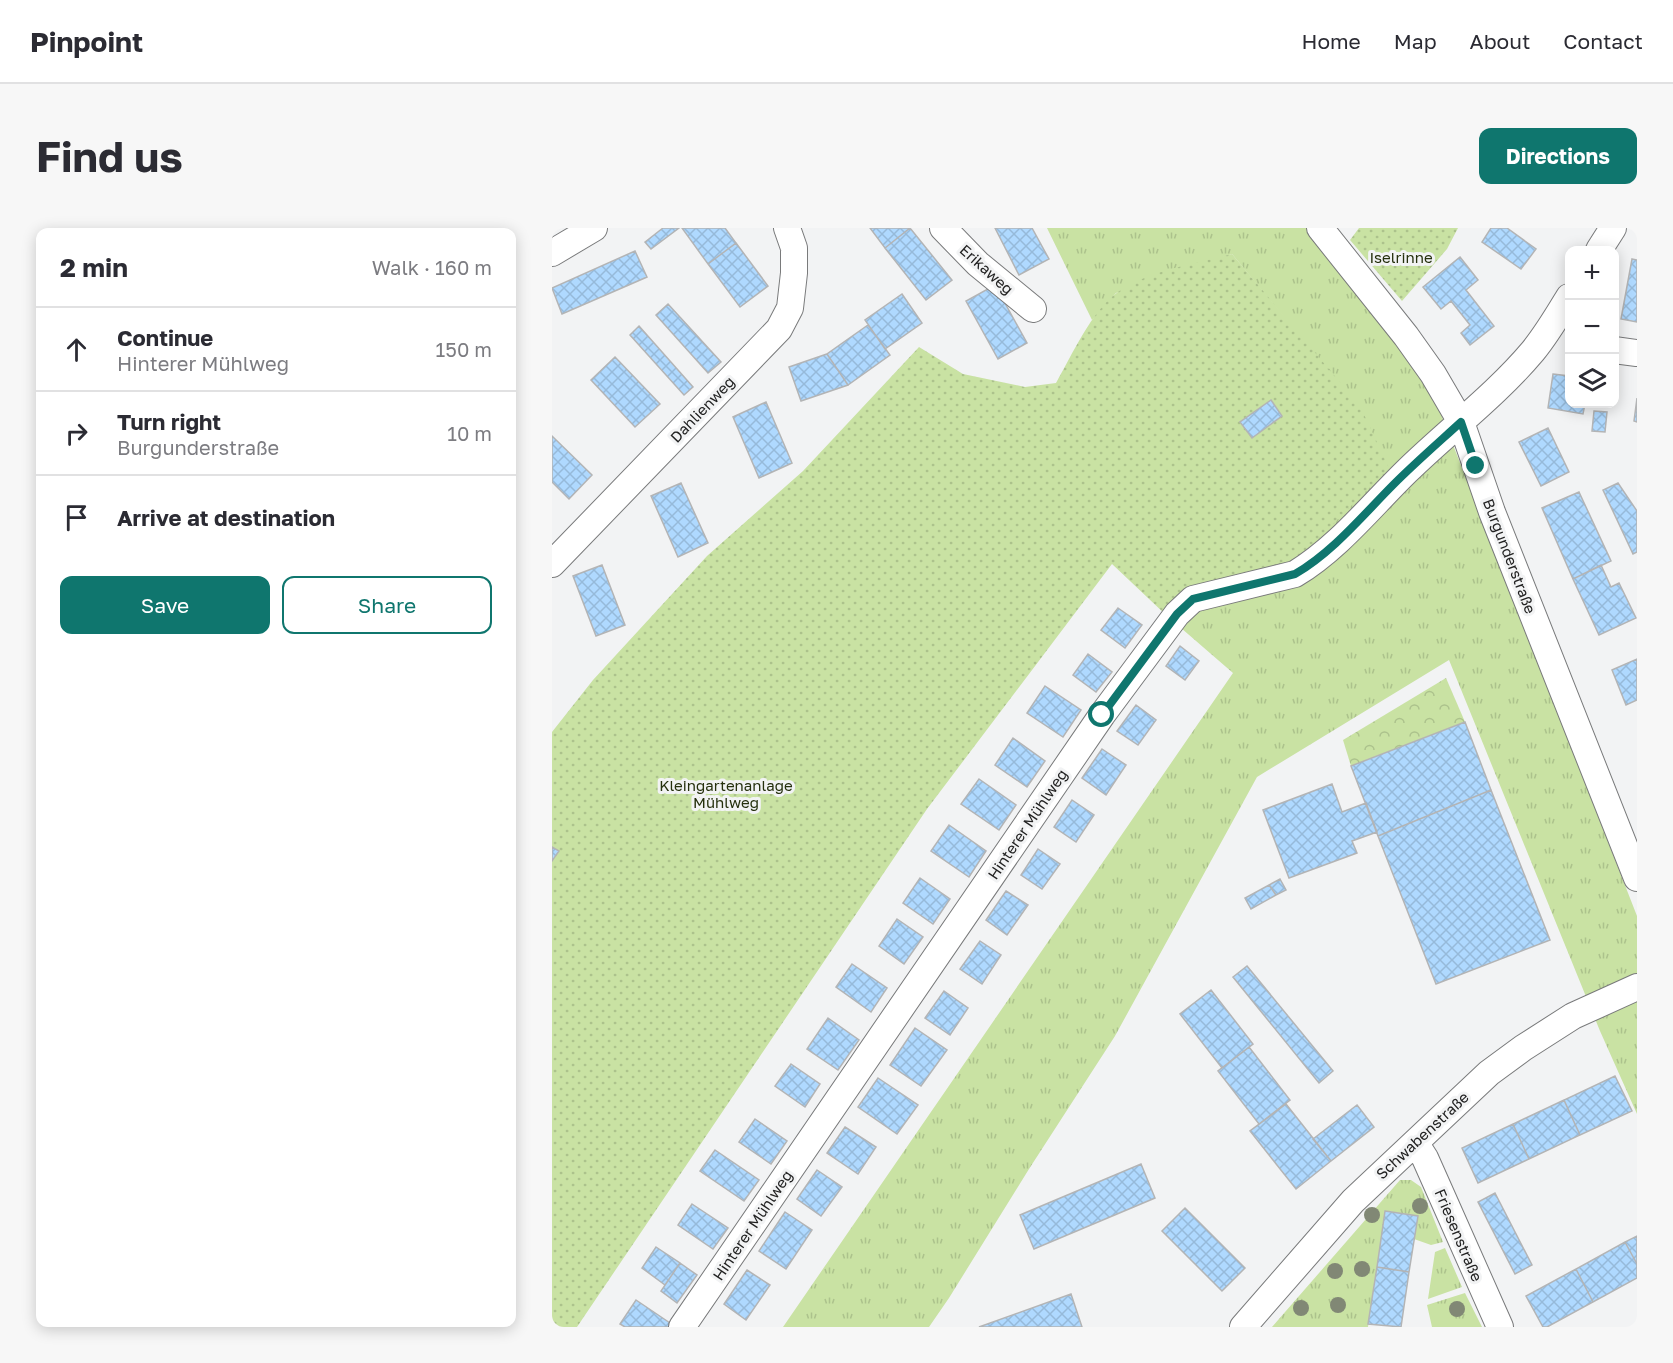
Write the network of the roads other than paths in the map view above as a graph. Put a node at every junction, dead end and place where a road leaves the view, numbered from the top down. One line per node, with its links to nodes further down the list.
1 (594, 228): 7 (street)
2 (787, 228): 14 (street, Dahlienweg)
3 (943, 228): 9 (street, Erikaweg)
4 (1320, 228): 13 (street, Burgunderstraße)
5 (1613, 228): 6 (street)
6 (1602, 246)
7 (552, 253)
8 (1568, 300): 10 (street, Hinterer Mühlweg)
9 (1033, 309)
10 (1559, 336): 13 (street, Hinterer Mühlweg)
11 (1619, 351): 12 (street)
12 (1637, 353)
13 (1461, 422): 15 (street, Burgunderstraße); 18 (street, Hinterer Mühlweg)
14 (552, 564)
15 (1637, 878)
16 (1637, 987): 17 (street, Schwabenstraße)
17 (1416, 1144): 19 (street, Schwabenstraße); 20 (street, Friesenstraße)
18 (682, 1327)
19 (1243, 1327)
20 (1500, 1327)

